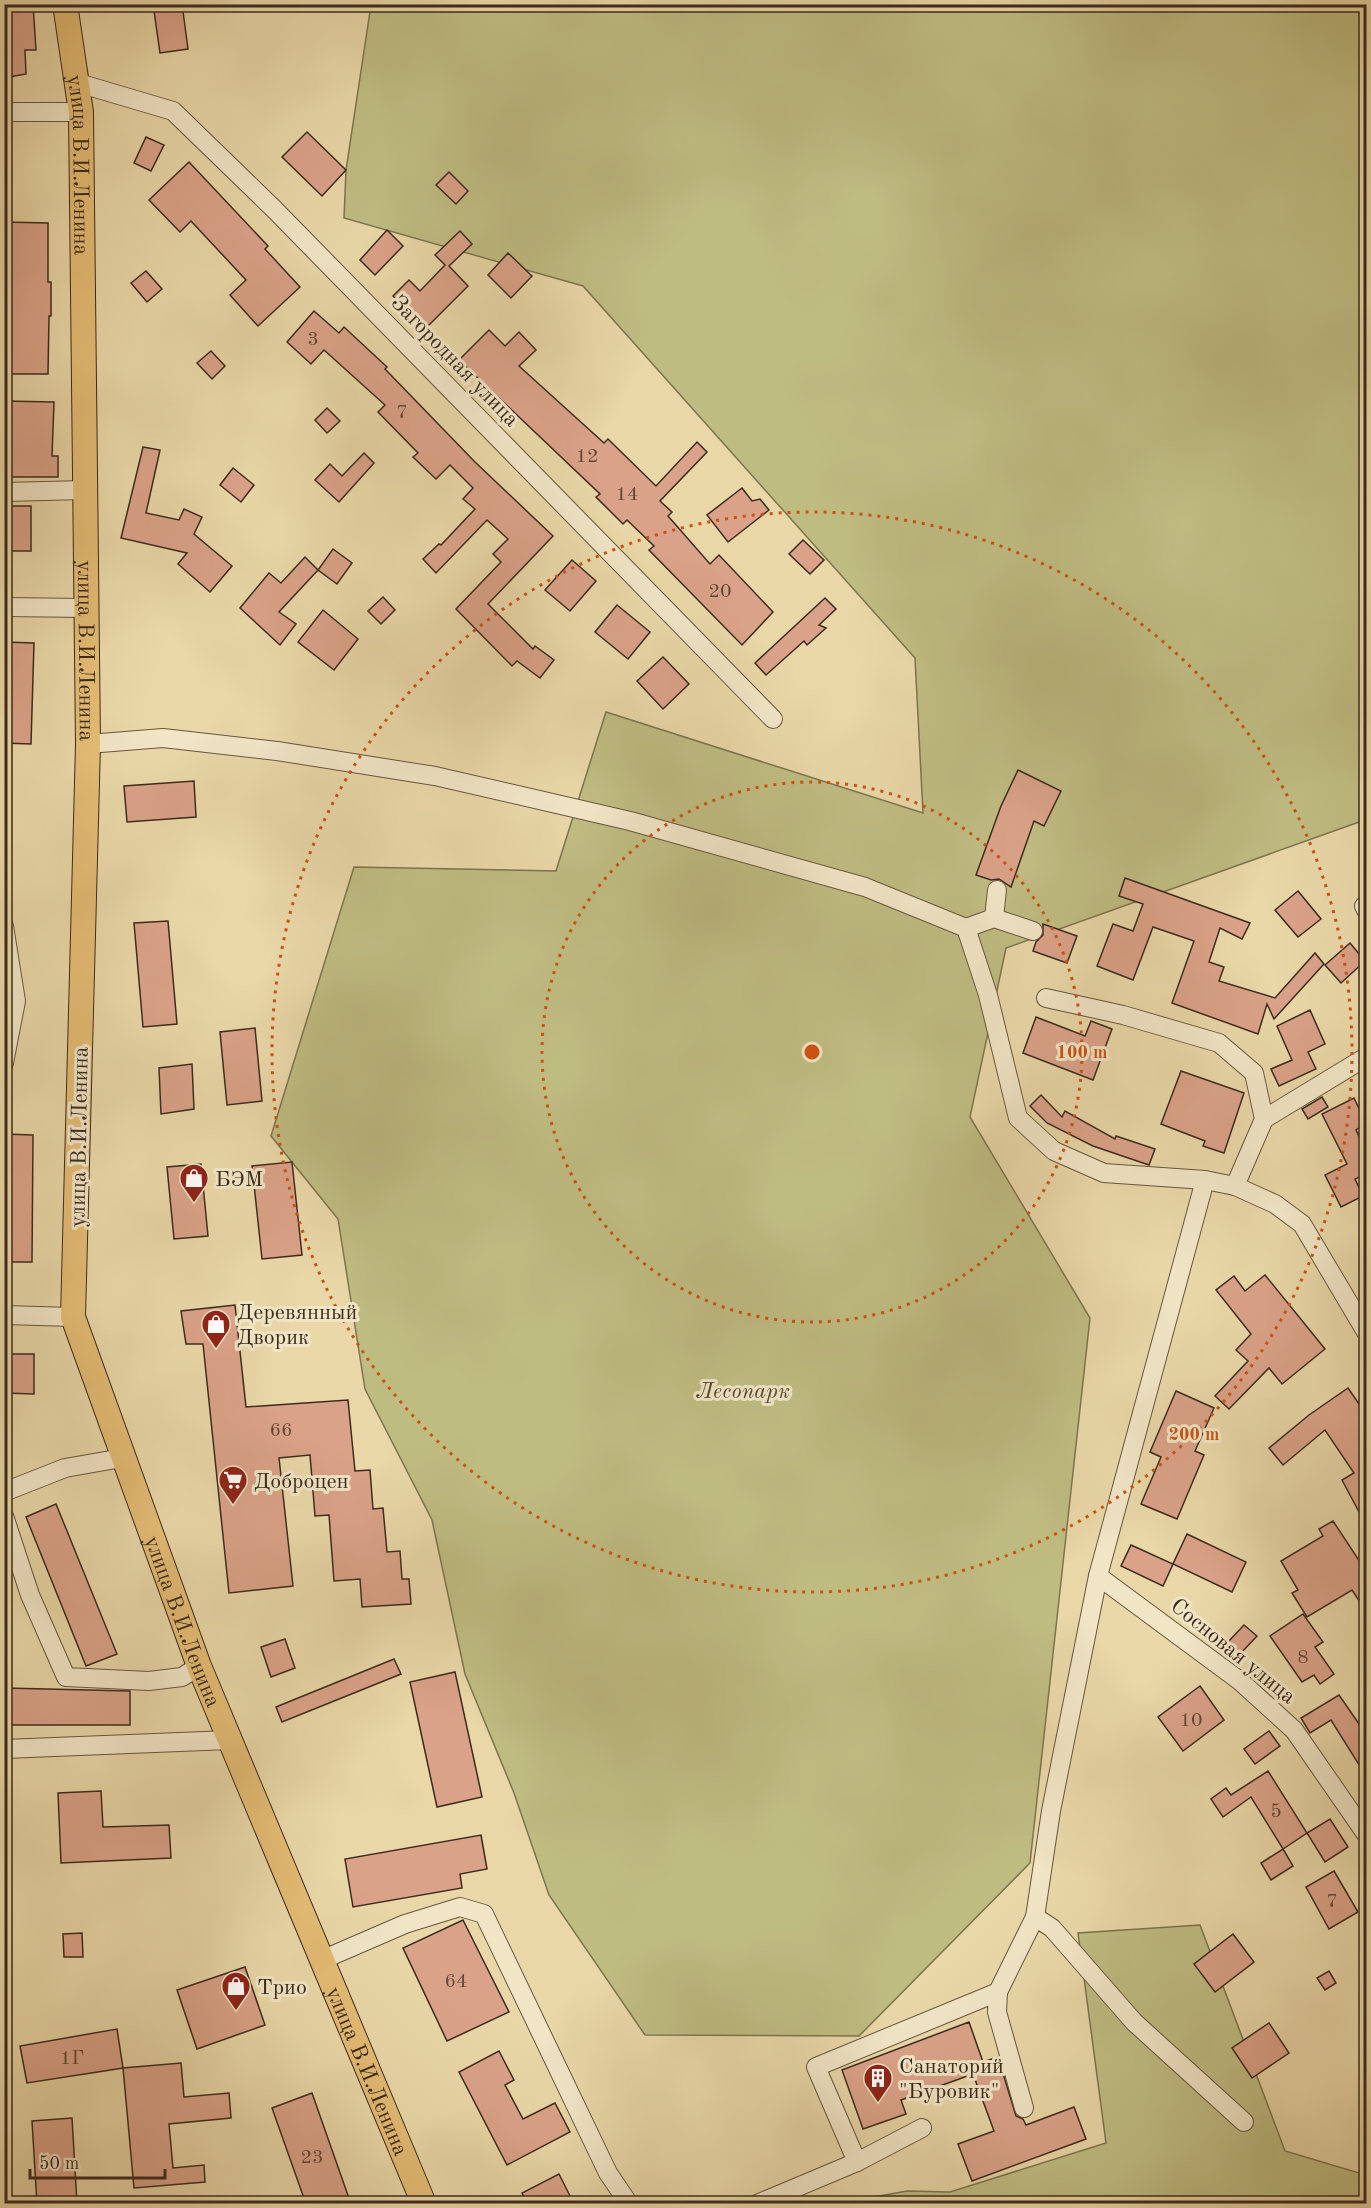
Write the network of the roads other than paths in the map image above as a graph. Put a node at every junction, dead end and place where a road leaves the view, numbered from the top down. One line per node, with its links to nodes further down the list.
1 (64, 4): 2 (main road, улица В.И.Ленина)
2 (75, 82): 4 (main road, улица В.И.Ленина); 9 (street, Загородная улица)
3 (4, 112): 4 (street)
4 (81, 112): 5 (main road, улица В.И.Ленина)
5 (85, 490): 6 (street); 8 (main road, улица В.И.Ленина)
6 (4, 492)
7 (4, 607): 8 (street)
8 (86, 608): 10 (main road, улица В.И.Ленина)
9 (773, 719)
10 (88, 744): 14 (street); 23 (main road, улица В.И.Ленина)
11 (998, 890): 12 (street)
12 (994, 918): 14 (street); 15 (street)
13 (4, 926): 18 (street)
14 (966, 928): 20 (street)
15 (1033, 931)
16 (1046, 998): 19 (street)
17 (1366, 1057): 19 (street)
18 (4, 1063)
19 (1264, 1119): 21 (street)
20 (1205, 1180): 21 (street); 28 (street)
21 (1235, 1186): 24 (street)
22 (7, 1312): 23 (street)
23 (73, 1317): 25 (main road, улица В.И.Ленина)
24 (1366, 1332)
25 (122, 1458): 26 (street); 29 (main road, улица В.И.Ленина)
26 (4, 1492)
27 (4, 1516): 29 (street)
28 (1098, 1576): 32 (street, Сосновая улица); 33 (street)
29 (199, 1666): 30 (main road, улица В.И.Ленина)
30 (230, 1740): 31 (street); 34 (main road, улица В.И.Ленина)
31 (4, 1749)
32 (1366, 1834)
33 (1035, 1917): 35 (street); 37 (street)
34 (324, 1959): 40 (main road, улица В.И.Ленина); 41 (street)
35 (998, 1992): 36 (street); 39 (street)
36 (1024, 2108)
37 (1244, 2122)
38 (922, 2128): 39 (street)
39 (857, 2162): 42 (street)
40 (424, 2204)
41 (629, 2204)
42 (757, 2204)

